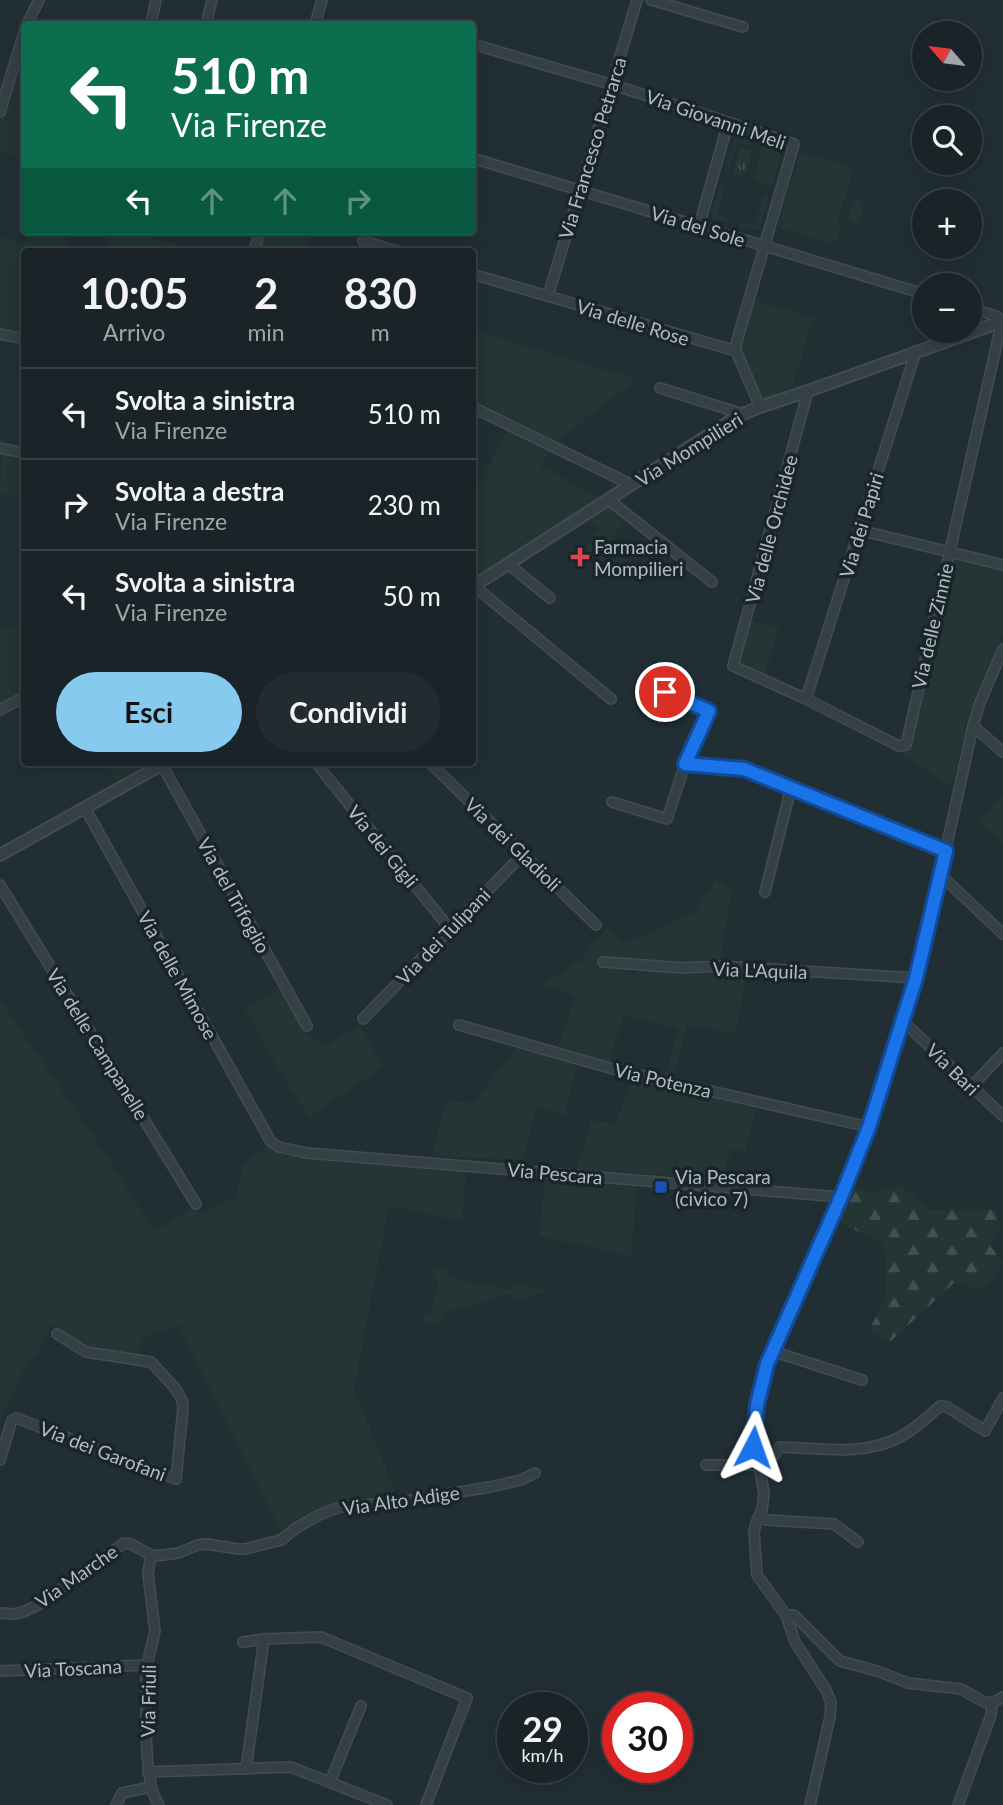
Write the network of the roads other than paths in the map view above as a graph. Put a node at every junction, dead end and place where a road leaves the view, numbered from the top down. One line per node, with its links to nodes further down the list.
1 (39, 0): 7 (street)
2 (156, 0): 8 (street)
3 (212, 0): 9 (street)
4 (322, 0): 10 (street)
5 (637, 0): 14 (street, Via Francesco Petrarca)
6 (651, 0): 11 (street)
7 (28, 21)
8 (152, 21)
9 (207, 21)
10 (316, 21)
11 (743, 27)
12 (21, 42): 15 (street)
13 (476, 45): 14 (street, Via Giovanni Meli)
14 (612, 85): 16 (street, Via Giovanni Meli); 18 (street, Via Francesco Petrarca)
15 (0, 112)
16 (728, 123): 19 (street); 21 (street, Via Giovanni Meli)
17 (476, 159): 18 (street, Via del Sole)
18 (580, 191): 19 (street, Via del Sole); 25 (street, Via Francesco Petrarca)
19 (699, 226): 21 (street, Via del Sole)
20 (365, 235): 22 (street)
21 (764, 246): 24 (street, Via del Sole); 30 (street, Via Giovanni Meli)
22 (387, 248)
23 (476, 275): 25 (street, Via delle Rose)
24 (912, 290)
25 (548, 296): 30 (street, Via delle Rose)
26 (982, 312): 27 (street)
27 (1003, 321): 31 (street, Via Mompilieri); 42 (street, Via delle Zinnie)
28 (0, 334): 29 (street)
29 (21, 338)
30 (736, 351): 34 (street)
31 (916, 351): 33 (street, Via Mompilieri); 41 (street, Via dei Papiri)
32 (660, 388): 36 (street)
33 (808, 391): 34 (street, Via Mompilieri); 50 (street, Via delle Orchidee)
34 (760, 407): 36 (street, Via Mompilieri)
35 (476, 409): 39 (street)
36 (743, 414): 39 (street, Via Mompilieri)
37 (0, 448): 38 (street)
38 (21, 452)
39 (632, 485): 40 (street, Via Mompilieri)
40 (609, 500): 43 (street, Via Mompilieri); 46 (street)
41 (859, 530): 42 (street); 54 (street, Via dei Papiri)
42 (949, 552): 44 (street); 54 (street, Via delle Zinnie)
43 (509, 564): 45 (street, Via Mompilieri); 48 (street)
44 (1003, 565)
45 (476, 582)
46 (712, 582)
47 (476, 584): 53 (street)
48 (550, 598)
49 (1003, 649): 56 (street)
50 (733, 666): 54 (street, Via delle Zinnie)
51 (665, 692): 58 (street)
52 (21, 699): 55 (street)
53 (611, 699)
54 (806, 699)
55 (0, 710)
56 (973, 726): 57 (street); 66 (street)
57 (1003, 752)
58 (685, 764): 63 (street); 64 (street)
59 (159, 766): 65 (street)
60 (164, 766): 80 (street, Via del Trifoglio)
61 (318, 766): 73 (street, Via dei Gigli)
62 (433, 766): 67 (street, Via dei Gladioli)
63 (791, 788): 66 (street); 71 (street)
64 (612, 802)
65 (85, 808): 68 (street); 85 (street, Via delle Mimose)
66 (946, 851): 69 (street)
67 (523, 854): 72 (street, Via dei Gladioli); 73 (street, Via dei Tulipani)
68 (0, 855)
69 (940, 876): 74 (street); 76 (street)
70 (0, 885): 87 (street, Via delle Campanelle)
71 (765, 892)
72 (596, 925)
73 (450, 929): 77 (street, Via dei Tulipani)
74 (1003, 934)
75 (604, 962): 76 (street, Via L'Aquila)
76 (916, 978): 78 (street)
77 (363, 1019)
78 (902, 1022): 82 (street, Via Bari); 84 (street)
79 (459, 1025): 84 (street, Via Potenza)
80 (307, 1026)
81 (1003, 1053): 82 (street)
82 (971, 1087): 83 (street, Via Bari)
83 (1003, 1116)
84 (869, 1127): 86 (street)
85 (271, 1142): 86 (street, Via Pescara)
86 (841, 1197): 89 (street)
87 (196, 1204)
88 (57, 1334): 92 (street, Via dei Garofani)
89 (772, 1351): 90 (street); 94 (street)
90 (862, 1380)
91 (1003, 1398): 94 (street)
92 (0, 1460)
93 (706, 1465): 94 (street)
94 (758, 1465): 96 (street)
95 (535, 1473): 98 (street, Via Alto Adige)
96 (758, 1518): 97 (street); 100 (street)
97 (858, 1542)
98 (151, 1555): 99 (street, Via Marche); 103 (street, Via Friuli)
99 (0, 1613)
100 (786, 1615): 106 (street); 116 (street)
101 (264, 1639): 102 (street); 108 (street); 115 (street)
102 (243, 1642)
103 (147, 1665): 104 (street, Via Toscana); 109 (street, Via Friuli)
104 (0, 1671)
105 (1003, 1697): 106 (street)
106 (992, 1703): 117 (street)
107 (360, 1706): 110 (street)
108 (246, 1769): 109 (street); 110 (street)
109 (148, 1772): 111 (street, Via Friuli)
110 (330, 1782): 114 (street)
111 (152, 1787): 112 (street); 113 (street, Via Friuli)
112 (116, 1805)
113 (159, 1805)
114 (387, 1805)
115 (426, 1805)
116 (810, 1805)
117 (958, 1805)

